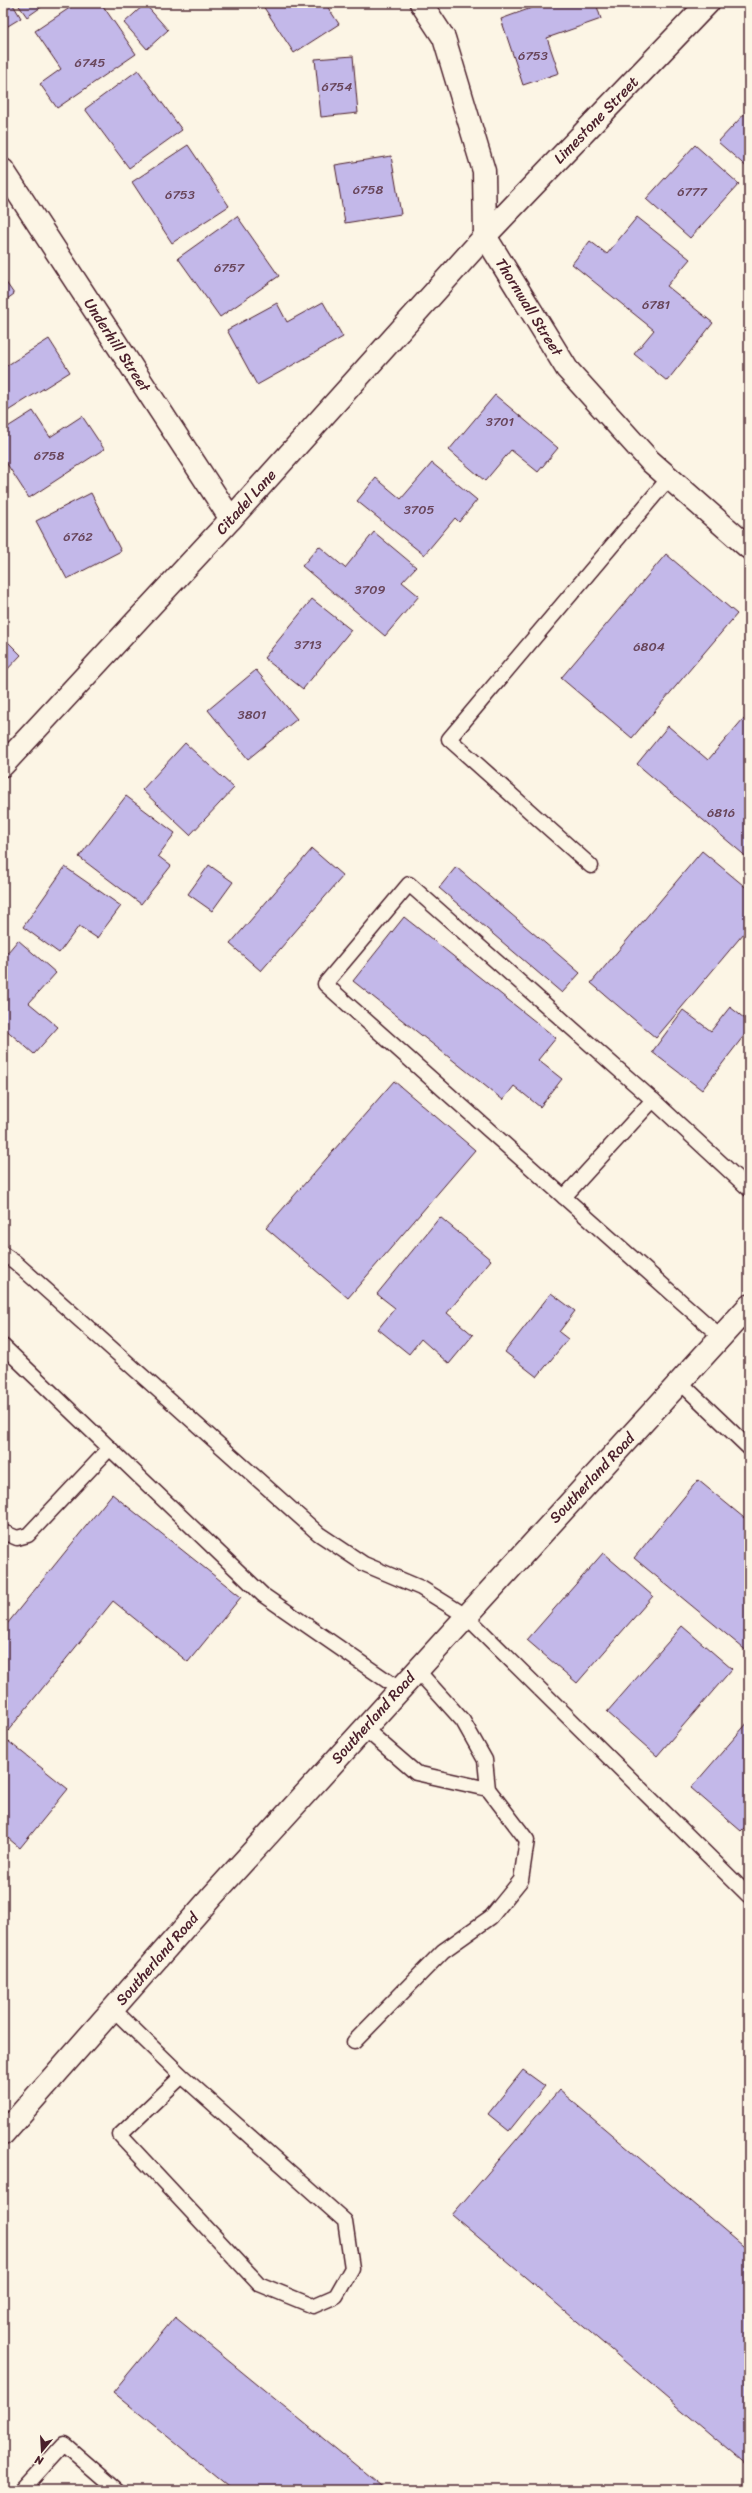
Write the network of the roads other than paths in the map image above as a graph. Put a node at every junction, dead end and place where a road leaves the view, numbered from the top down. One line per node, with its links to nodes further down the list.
1 (421, 3): 4 (street)
2 (708, 3): 4 (street, Limestone Street)
3 (3, 170): 6 (street, Underhill Street)
4 (485, 236): 5 (street, Thornwall Street); 6 (street, Citadel Lane)
5 (669, 478): 7 (street, Thornwall Street); 9 (lane)
6 (231, 519): 8 (street, Citadel Lane)
7 (749, 548)
8 (3, 765)
9 (591, 866)
10 (653, 1100): 11 (lane); 12 (lane); 12 (lane)
11 (749, 1189)
12 (564, 1197): 15 (lane)
13 (3, 1254): 21 (lane)
14 (749, 1306): 15 (street, Southerland Road)
15 (721, 1337): 17 (street, Southerland Road)
16 (3, 1346): 18 (lane)
17 (680, 1382): 19 (lane); 21 (street, Southerland Road)
18 (110, 1448): 20 (lane); 23 (lane)
19 (749, 1448)
20 (3, 1532)
21 (466, 1616): 22 (street, Southerland Road); 26 (lane)
22 (417, 1670): 23 (street, Southerland Road); 25 (lane)
23 (399, 1689): 24 (street, Southerland Road)
24 (364, 1728): 25 (lane); 27 (street, Southerland Road)
25 (488, 1789): 28 (lane)
26 (749, 1896)
27 (113, 2009): 29 (lane); 30 (street, Southerland Road)
28 (354, 2042)
29 (182, 2076): 29 (lane)
30 (6, 2124)
31 (22, 2490): 32 (lane)
32 (117, 2490)

